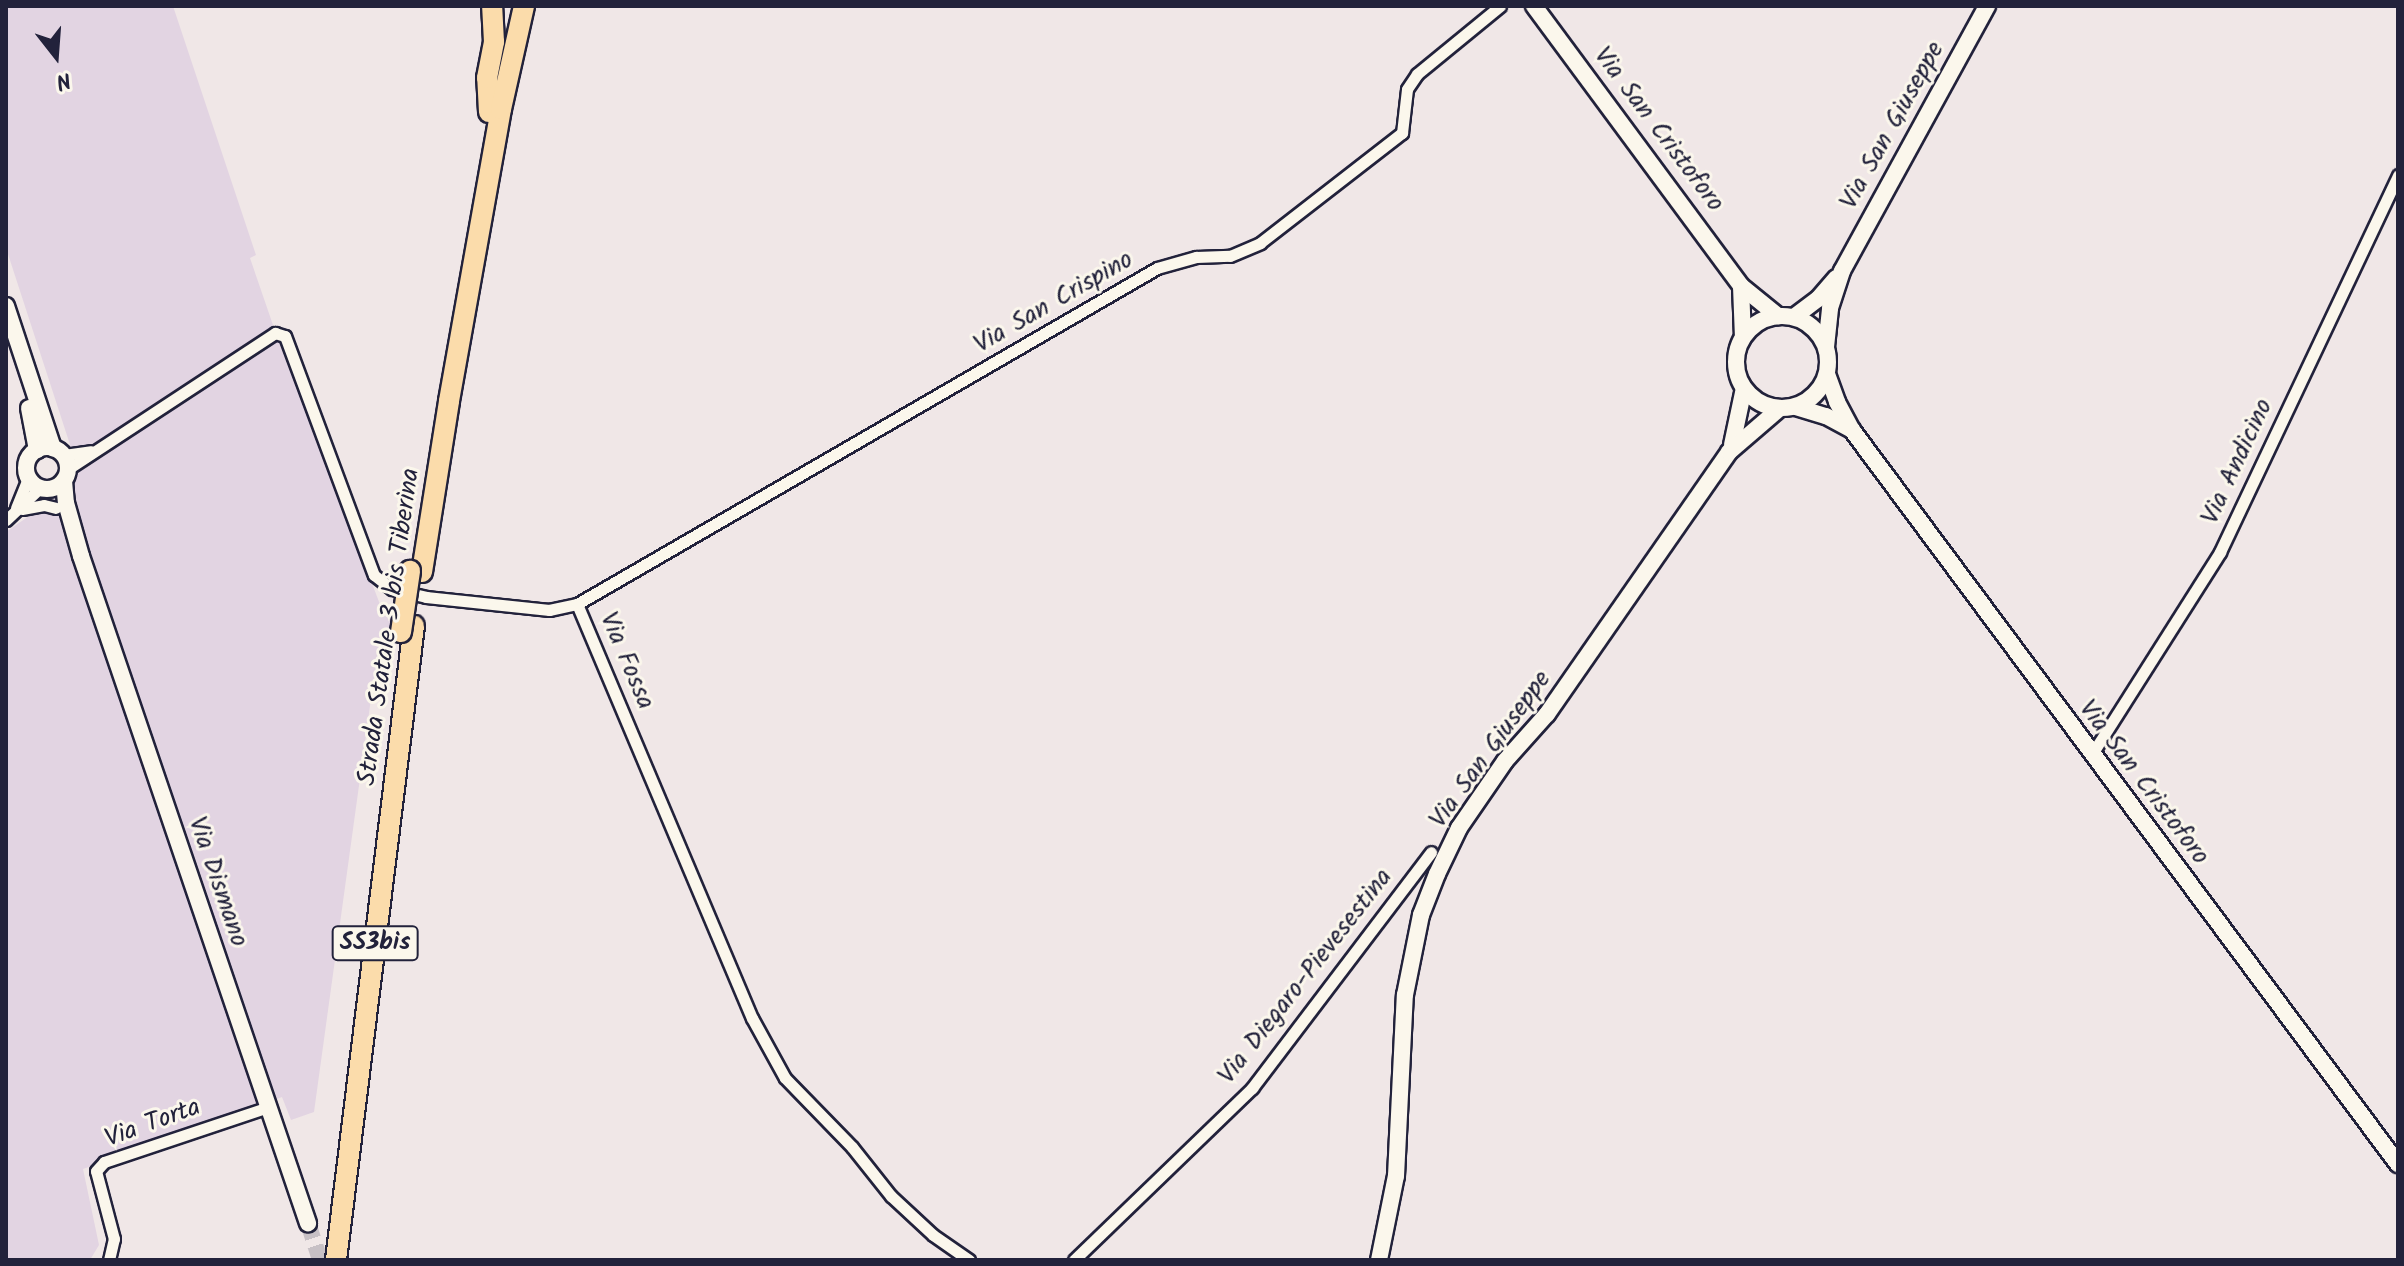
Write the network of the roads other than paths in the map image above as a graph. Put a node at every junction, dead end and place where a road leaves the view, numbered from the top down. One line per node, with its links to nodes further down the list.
1 (492, 6): 7 (highway)
2 (512, 6): 7 (highway, Strada Statale 3 bis Tiberina / SS3bis)
3 (524, 6): 7 (highway, Strada Statale 3 bis Tiberina / SS3bis)
4 (1500, 6): 26 (street, Via San Crispino)
5 (1534, 6): 10 (main road, Via San Cristoforo)
6 (1987, 6): 9 (main road, Via San Giuseppe)
7 (495, 110): 27 (highway, Strada Statale 3 bis Tiberina / SS3bis)
8 (2398, 175): 28 (street, Via Andicino)
9 (1842, 271): 12 (main road, Via San Giuseppe); 15 (main road, Via San Giuseppe)
10 (1741, 286): 12 (main road, Via San Cristoforo); 13 (main road)
11 (6, 306): 21 (main road, Via Dismano)
12 (1786, 317): 13 (main road); 15 (main road)
13 (1743, 337): 17 (main road)
14 (6, 340): 21 (main road, Via Dismano)
15 (1826, 347): 16 (main road)
16 (1827, 374): 18 (main road); 19 (main road, Via San Cristoforo)
17 (1744, 388): 18 (main road); 20 (main road, Via San Giuseppe)
18 (1787, 408): 19 (main road, Via San Cristoforo); 20 (main road, Via San Giuseppe)
19 (1852, 430): 28 (main road, Via San Cristoforo)
20 (1729, 452): 38 (main road, Via San Giuseppe)
21 (57, 461): 22 (main road); 22 (main road); 25 (main road, Via Dismano); 26 (street, Via Fossa)
22 (38, 485): 23 (main road, Via Dismano); 24 (street)
23 (56, 508): 24 (street); 25 (main road, Via Dismano)
24 (12, 515)
25 (81, 556): 30 (main road, Via Dismano)
26 (577, 604): 36 (street, Via Fossa)
27 (407, 629): 34 (highway, Strada Statale 3 bis Tiberina / SS3bis); 35 (highway, Strada Statale 3 bis Tiberina / SS3bis)
28 (2092, 754): 31 (main road, Via San Cristoforo)
29 (1431, 852): 37 (street, Via Diegaro-Pievesestina)
30 (268, 1107): 32 (main road, Via Dismano); 33 (street, Via Torta)
31 (2398, 1164)
32 (308, 1223)
33 (109, 1260)
34 (325, 1260)
35 (336, 1260)
36 (969, 1260)
37 (1074, 1260)
38 (1379, 1260)

